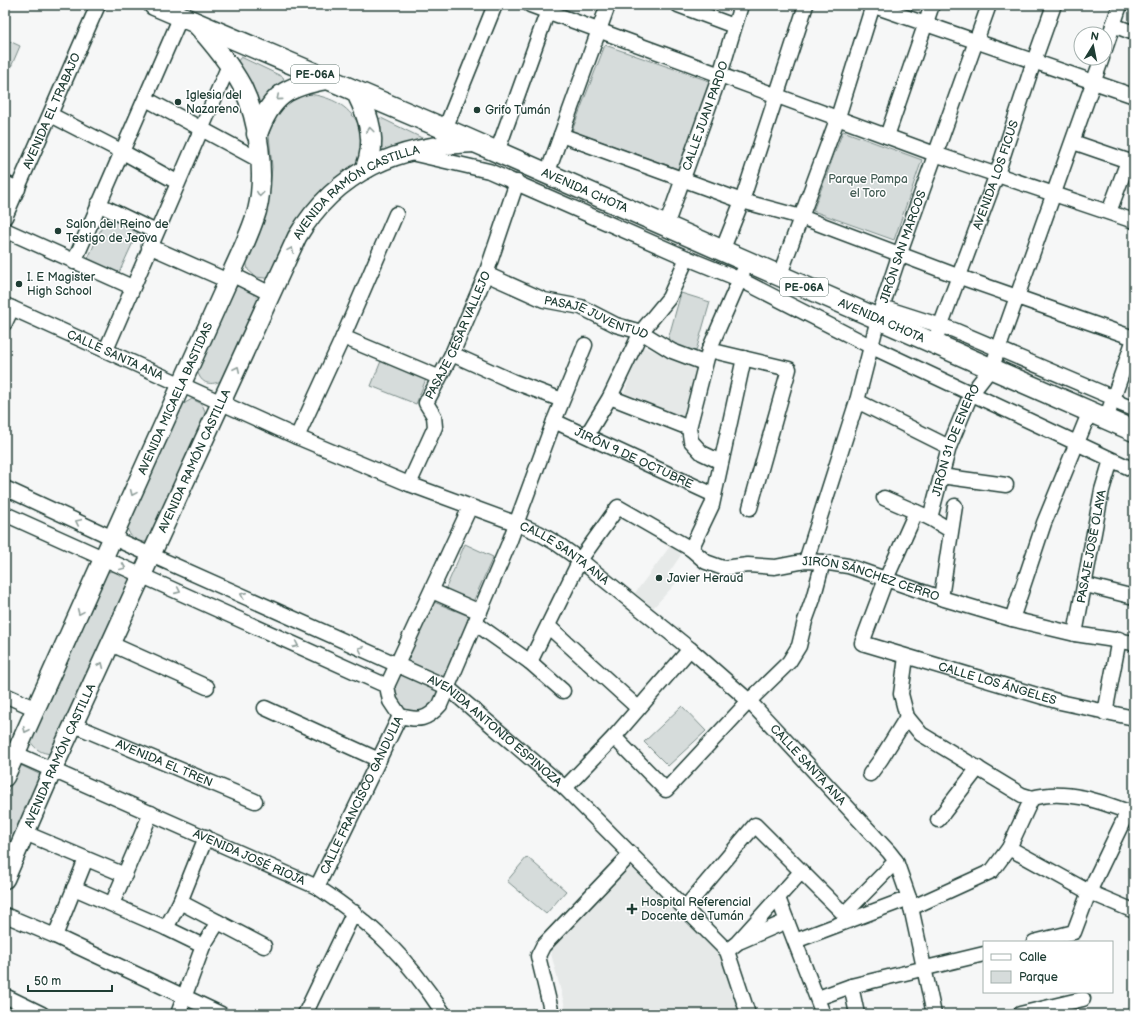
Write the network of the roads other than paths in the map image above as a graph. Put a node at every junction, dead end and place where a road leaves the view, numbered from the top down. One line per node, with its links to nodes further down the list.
1 (154, 5): 15 (highway, PE-06A)
2 (495, 5): 35 (street)
3 (530, 5): 14 (street)
4 (608, 5): 19 (street)
5 (678, 5): 18 (street)
6 (741, 5): 18 (street, CALLE JUAN PARDO)
7 (806, 5): 29 (street)
8 (872, 5): 16 (street); 33 (street)
9 (932, 5): 16 (street)
10 (989, 5): 21 (street, JIRÓN SAN MARCOS)
11 (1054, 5): 22 (street, AVENIDA LOS FICUS)
12 (1120, 5): 17 (street)
13 (95, 6): 32 (street, AVENIDA EL TRABAJO)
14 (549, 8): 19 (street); 43 (street)
15 (186, 18): 23 (main road, AVENIDA MICAELA BASTIDAS); 26 (highway, PE-06A); 31 (street)
16 (925, 25): 21 (street); 38 (street)
17 (1113, 25): 20 (street)
18 (734, 26): 25 (street, CALLE JUAN PARDO)
19 (599, 31): 25 (street); 37 (street)
20 (1134, 33)
21 (977, 40): 22 (street); 44 (street, JIRÓN SAN MARCOS)
22 (1034, 61): 27 (street); 49 (street, AVENIDA LOS FICUS)
23 (229, 65): 34 (street); 36 (main road, AVENIDA MICAELA BASTIDAS)
24 (1099, 66): 27 (street, JIRÓN 31 DE ENERO)
25 (720, 75): 29 (street); 50 (street, CALLE JUAN PARDO)
26 (327, 79): 28 (highway, PE-06A); 36 (highway, one-way to 36)
27 (1094, 81): 30 (street); 39 (street, JIRÓN 31 DE ENERO)
28 (357, 93): 35 (highway, PE-06A); 47 (highway, one-way to 28)
29 (776, 94): 33 (street); 55 (street)
30 (1134, 96)
31 (146, 99): 34 (street); 41 (street)
32 (51, 115): 41 (street); 53 (street, AVENIDA EL TRABAJO)
33 (838, 117): 38 (street); 60 (street)
34 (201, 129): 45 (street); 51 (street)
35 (445, 129): 40 (highway, PE-06A)
36 (257, 134): 45 (main road, AVENIDA MICAELA BASTIDAS)
37 (561, 135): 48 (street); 50 (street)
38 (887, 136): 44 (street)
39 (1073, 142): 46 (street); 54 (street, JIRÓN 31 DE ENERO)
40 (475, 143): 42 (main road, AVENIDA RAMÓN CASTILLA); 43 (highway, AVENIDA CHOTA / PE-06A)
41 (121, 151): 51 (street); 56 (street)
42 (409, 152): 47 (main road, AVENIDA RAMÓN CASTILLA); 52 (street)
43 (497, 152): 48 (highway, AVENIDA CHOTA / PE-06A)
44 (935, 154): 49 (street); 67 (street, JIRÓN SAN MARCOS)
45 (261, 161): 74 (main road, AVENIDA MICAELA BASTIDAS, one-way to 74)
46 (1131, 162): 57 (street)
47 (366, 168): 76 (main road, AVENIDA RAMÓN CASTILLA, one-way to 47)
48 (547, 174): 62 (highway, AVENIDA CHOTA / PE-06A)
49 (997, 174): 54 (street); 73 (street, AVENIDA LOS FICUS)
50 (684, 179): 55 (street); 62 (street, CALLE JUAN PARDO)
51 (177, 182): 64 (street)
52 (517, 182): 68 (street); 71 (street, PASAJE CÉSAR VALLEJO)
53 (11, 186): 59 (street, AVENIDA EL TRABAJO)
54 (1055, 193): 57 (street); 77 (street, JIRÓN 31 DE ENERO)
55 (742, 201): 60 (street); 66 (street)
56 (98, 204): 64 (street); 69 (street)
57 (1109, 212): 61 (street)
58 (396, 214): 83 (street)
59 (5, 217)
60 (801, 217): 67 (street); 72 (street)
61 (1134, 221)
62 (666, 226): 66 (highway, AVENIDA CHOTA / PE-06A)
63 (5, 230): 69 (street)
64 (156, 232): 65 (street)
65 (149, 246): 74 (street); 75 (street)
66 (722, 251): 70 (highway, AVENIDA CHOTA / PE-06A)
67 (900, 253): 73 (street); 79 (street, JIRÓN SAN MARCOS)
68 (687, 258): 70 (street); 81 (street)
69 (74, 262): 75 (street)
70 (743, 271): 72 (highway, AVENIDA CHOTA / PE-06A); 86 (street); 90 (street)
71 (486, 274): 81 (street, PASAJE JUVENTUD); 89 (street, PASAJE CÉSAR VALLEJO)
72 (779, 277): 79 (highway, AVENIDA CHOTA / PE-06A)
73 (960, 277): 77 (street); 82 (street, AVENIDA LOS FICUS)
74 (230, 278): 76 (street); 94 (main road, AVENIDA MICAELA BASTIDAS)
75 (132, 287): 88 (street)
76 (271, 294): 100 (main road, AVENIDA RAMÓN CASTILLA, one-way to 76)
77 (1018, 297): 84 (street); 87 (street, JIRÓN 31 DE ENERO)
78 (8, 306): 80 (street); 88 (street, CALLE SANTA ANA)
79 (880, 313): 82 (highway, AVENIDA CHOTA / PE-06A); 86 (street, JIRÓN SAN MARCOS)
80 (5, 323)
81 (641, 332): 90 (street, PASAJE JUVENTUD); 96 (street)
82 (937, 334): 87 (street); 92 (highway, AVENIDA CHOTA / PE-06A)
83 (343, 337): 93 (street); 107 (street)
84 (1134, 338): 97 (street)
85 (585, 345): 98 (street)
86 (872, 347): 95 (street); 99 (street, JIRÓN SAN MARCOS)
87 (1000, 348): 92 (street, JIRÓN 31 DE ENERO); 97 (street)
88 (106, 350): 94 (street, CALLE SANTA ANA)
89 (452, 354): 93 (street, PASAJE CÉSAR VALLEJO); 98 (street)
90 (706, 356): 91 (street, PASAJE JUVENTUD); 104 (street)
91 (744, 358): 111 (street); 121 (street, PASAJE JUVENTUD)
92 (992, 368): 95 (street, JIRÓN 31 DE ENERO); 102 (highway, AVENIDA CHOTA / PE-06A)
93 (438, 378): 114 (street, PASAJE CÉSAR VALLEJO)
94 (183, 384): 100 (street, CALLE SANTA ANA); 127 (main road, AVENIDA MICAELA BASTIDAS, one-way to 127)
95 (971, 394): 108 (street); 109 (street, JIRÓN 31 DE ENERO)
96 (610, 397): 104 (street); 106 (street)
97 (1114, 398): 101 (street); 102 (street)
98 (562, 400): 103 (street)
99 (857, 401): 109 (street); 132 (street, JIRÓN SAN MARCOS)
100 (222, 402): 107 (street, CALLE SANTA ANA); 129 (main road, AVENIDA RAMÓN CASTILLA)
101 (1134, 409)
102 (1098, 415): 105 (highway, AVENIDA CHOTA / PE-06A); 108 (street)
103 (554, 421): 106 (street, JIRÓN 9 DE OCTUBRE); 125 (street)
104 (690, 428): 111 (street)
105 (1134, 431)
106 (587, 435): 117 (street, JIRÓN 9 DE OCTUBRE)
107 (297, 436): 114 (street, CALLE SANTA ANA)
108 (1076, 444): 110 (street); 141 (street)
109 (949, 447): 113 (street, JIRÓN 31 DE ENERO)
110 (1111, 460): 112 (street); 136 (street, PASAJE JOSÉ OLAYA)
111 (721, 462): 117 (street)
112 (1134, 470)
113 (941, 476): 115 (street); 124 (street, JIRÓN 31 DE ENERO)
114 (409, 484): 120 (street, CALLE SANTA ANA)
115 (1006, 485)
116 (5, 488): 127 (street, AVENIDA ANTONIO ESPINOZA, one-way to 116)
117 (714, 495): 128 (street)
118 (884, 498): 122 (street)
119 (955, 506): 126 (street)
120 (470, 507): 125 (street, CALLE SANTA ANA); 137 (street)
121 (750, 508)
122 (916, 512): 124 (street); 135 (street)
123 (5, 514): 130 (street)
124 (930, 518): 126 (street)
125 (515, 523): 131 (street, CALLE SANTA ANA); 140 (street)
126 (950, 530): 138 (street)
127 (113, 538): 129 (street, AVENIDA ANTONIO ESPINOZA); 130 (main road, AVENIDA MICAELA BASTIDAS)
128 (691, 549): 131 (street, JIRÓN SÁNCHEZ CERRO); 132 (street, JIRÓN SÁNCHEZ CERRO)
129 (151, 554): 134 (main road, AVENIDA RAMÓN CASTILLA); 150 (street, AVENIDA ANTONIO ESPINOZA, one-way to 129)
130 (103, 560): 134 (street, one-way to 134); 159 (main road, AVENIDA MICAELA BASTIDAS, one-way to 159)
131 (580, 560): 142 (street); 147 (street, CALLE SANTA ANA)
132 (806, 561): 133 (street, JIRÓN SÁNCHEZ CERRO)
133 (823, 562): 135 (street, JIRÓN SÁNCHEZ CERRO); 156 (street)
134 (142, 575): 146 (main road, AVENIDA RAMÓN CASTILLA); 151 (street, one-way to 151)
135 (886, 579): 138 (street, JIRÓN SÁNCHEZ CERRO); 148 (street, CALLE LOS ÁNGELES)
136 (1086, 585): 139 (street); 143 (street, PASAJE JOSÉ OLAYA)
137 (432, 591): 140 (street); 150 (street)
138 (941, 598): 141 (street, JIRÓN SÁNCHEZ CERRO)
139 (1134, 598)
140 (477, 617): 149 (street); 153 (street)
141 (1012, 619): 143 (street, JIRÓN SÁNCHEZ CERRO)
142 (548, 626): 149 (street); 158 (street)
143 (1075, 634): 144 (street, JIRÓN SÁNCHEZ CERRO)
144 (1119, 640): 145 (street, JIRÓN SÁNCHEZ CERRO); 160 (street)
145 (1134, 643)
146 (111, 644): 152 (street); 164 (main road, AVENIDA RAMÓN CASTILLA, one-way to 146)
147 (690, 649): 156 (street, CALLE SANTA ANA); 158 (street)
148 (906, 657): 160 (street, CALLE LOS ÁNGELES); 162 (street)
149 (530, 662): 154 (street)
150 (397, 665): 151 (street); 153 (street, AVENIDA ANTONIO ESPINOZA)
151 (387, 686): 161 (street, CALLE FRANCISCO GANDULIA)
152 (207, 687)
153 (447, 687): 161 (street); 172 (street, AVENIDA ANTONIO ESPINOZA)
154 (563, 691)
155 (5, 695): 159 (street)
156 (749, 701): 165 (street); 183 (street, CALLE SANTA ANA)
157 (265, 708): 167 (street)
158 (638, 708): 165 (street)
159 (36, 709): 166 (main road, AVENIDA MICAELA BASTIDAS, one-way to 166)
160 (1105, 713): 163 (street, CALLE LOS ÁNGELES)
161 (400, 716): 167 (street, CALLE FRANCISCO GANDULIA)
162 (907, 717): 168 (street); 170 (street)
163 (1134, 718)
164 (74, 725): 169 (main road, AVENIDA RAMÓN CASTILLA); 174 (street, AVENIDA EL TREN)
165 (614, 737): 172 (street)
166 (10, 752): 169 (street, AVENIDA JOSÉ RIOJA); 171 (main road, AVENIDA MICAELA BASTIDAS)
167 (378, 760): 187 (street, CALLE FRANCISCO GANDULIA)
168 (978, 768): 173 (street); 177 (street)
169 (53, 769): 176 (street, AVENIDA JOSÉ RIOJA); 178 (main road, AVENIDA RAMÓN CASTILLA)
170 (870, 774)
171 (5, 777)
172 (565, 788): 181 (street, AVENIDA ANTONIO ESPINOZA)
173 (1032, 798): 175 (street); 180 (street)
174 (255, 801)
175 (1131, 812): 189 (street)
176 (151, 813): 179 (street, AVENIDA JOSÉ RIOJA); 185 (street)
177 (938, 820)
178 (25, 833): 182 (street); 186 (main road, AVENIDA RAMÓN CASTILLA)
179 (206, 837): 187 (street, AVENIDA JOSÉ RIOJA); 191 (street)
180 (1010, 848): 189 (street); 192 (street)
181 (631, 854): 194 (street, AVENIDA ANTONIO ESPINOZA); 220 (street)
182 (86, 859): 185 (street); 188 (street)
183 (896, 861): 192 (street, CALLE SANTA ANA); 198 (street)
184 (801, 872): 190 (street); 194 (street); 198 (street)
185 (124, 875): 193 (street)
186 (5, 879)
187 (317, 887): 196 (street, AVENIDA JOSÉ RIOJA)
188 (74, 888): 193 (street); 202 (street)
189 (1089, 892): 195 (street); 204 (street)
190 (778, 898): 199 (street); 207 (street)
191 (180, 902): 200 (street); 201 (street)
192 (910, 903): 198 (street); 209 (street, CALLE SANTA ANA)
193 (112, 904): 201 (street)
194 (685, 908): 207 (street, AVENIDA ANTONIO ESPINOZA)
195 (1134, 911)
196 (354, 912): 218 (street); 219 (street, AVENIDA JOSÉ RIOJA)
197 (5, 915): 202 (street)
198 (847, 917): 203 (street)
199 (787, 921): 203 (street); 207 (street)
200 (218, 922): 205 (street); 206 (street)
201 (166, 928): 205 (street)
202 (55, 936): 212 (street)
203 (795, 941): 213 (street)
204 (1038, 941)
205 (203, 946): 212 (street)
206 (264, 946)
207 (732, 947): 221 (street, AVENIDA ANTONIO ESPINOZA)
208 (983, 954): 209 (street)
209 (925, 968): 210 (street); 224 (street, CALLE SANTA ANA)
210 (851, 986): 213 (street); 223 (street)
211 (5, 996): 215 (street)
212 (186, 997): 216 (street); 217 (street)
213 (818, 998): 222 (street)
214 (1083, 999): 225 (street)
215 (42, 1014)
216 (178, 1014)
217 (221, 1014)
218 (305, 1014)
219 (444, 1014)
220 (552, 1014)
221 (748, 1014)
222 (823, 1014)
223 (857, 1014)
224 (934, 1014)
225 (1020, 1014)

